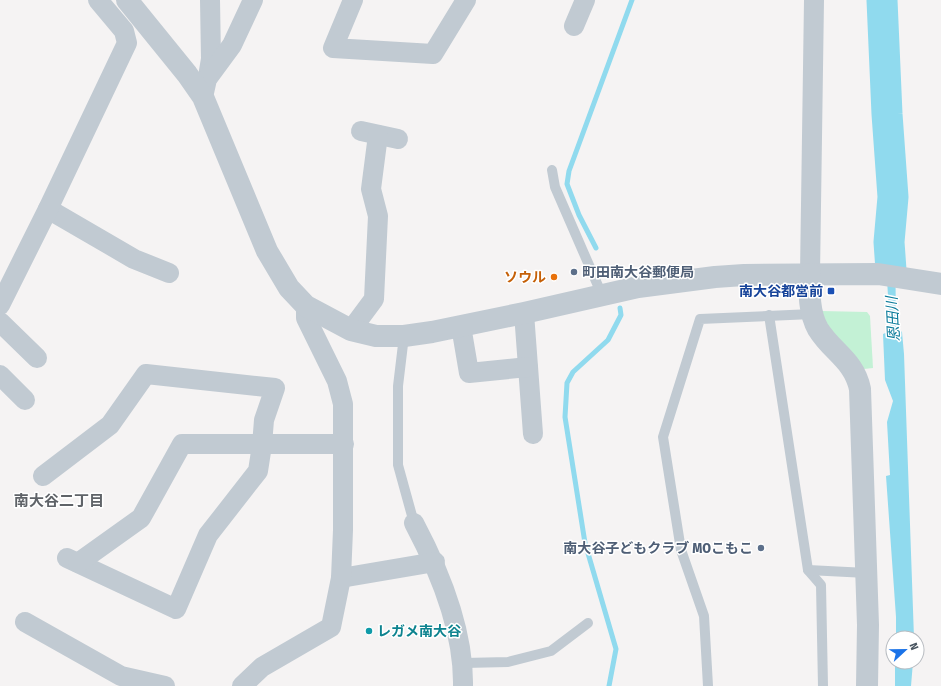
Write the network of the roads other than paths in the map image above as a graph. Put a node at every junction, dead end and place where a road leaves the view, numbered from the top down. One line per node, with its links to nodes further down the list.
1 (98, 0): 13 (street)
2 (127, 0): 10 (street)
3 (210, 0): 10 (street)
4 (253, 0): 10 (street)
5 (353, 0): 6 (street)
6 (466, 0)
7 (585, 0): 9 (street)
8 (814, 0): 15 (street)
9 (574, 26)
10 (205, 88): 20 (street)
11 (398, 139): 26 (street)
12 (552, 170): 18 (lane)
13 (48, 209): 14 (street); 16 (street)
14 (170, 273)
15 (810, 274): 17 (street); 18 (street); 22 (street)
16 (6, 276): 19 (street)
17 (941, 284)
18 (602, 295): 21 (street)
19 (0, 305)
20 (306, 306): 26 (street); 33 (street)
21 (524, 313): 25 (street); 29 (street)
22 (812, 314): 23 (lane); 39 (street)
23 (769, 315): 38 (lane); 47 (lane)
24 (0, 322): 28 (street)
25 (461, 326): 27 (street); 29 (street)
26 (351, 330): 27 (street)
27 (404, 336): 36 (lane)
28 (37, 358)
29 (528, 367): 32 (street)
30 (0, 375): 31 (street)
31 (25, 400)
32 (533, 434)
33 (344, 444): 34 (street); 40 (street)
34 (262, 445): 34 (street); 35 (street)
35 (56, 473)
36 (414, 523): 37 (street)
37 (435, 562): 40 (street); 43 (street)
38 (808, 570): 39 (lane); 48 (lane)
39 (867, 572): 49 (street)
40 (341, 578): 45 (street)
41 (25, 622): 44 (street)
42 (588, 623): 43 (lane)
43 (464, 663): 46 (street)
44 (165, 686)
45 (242, 686)
46 (463, 686)
47 (708, 686)
48 (823, 686)
49 (867, 686)

